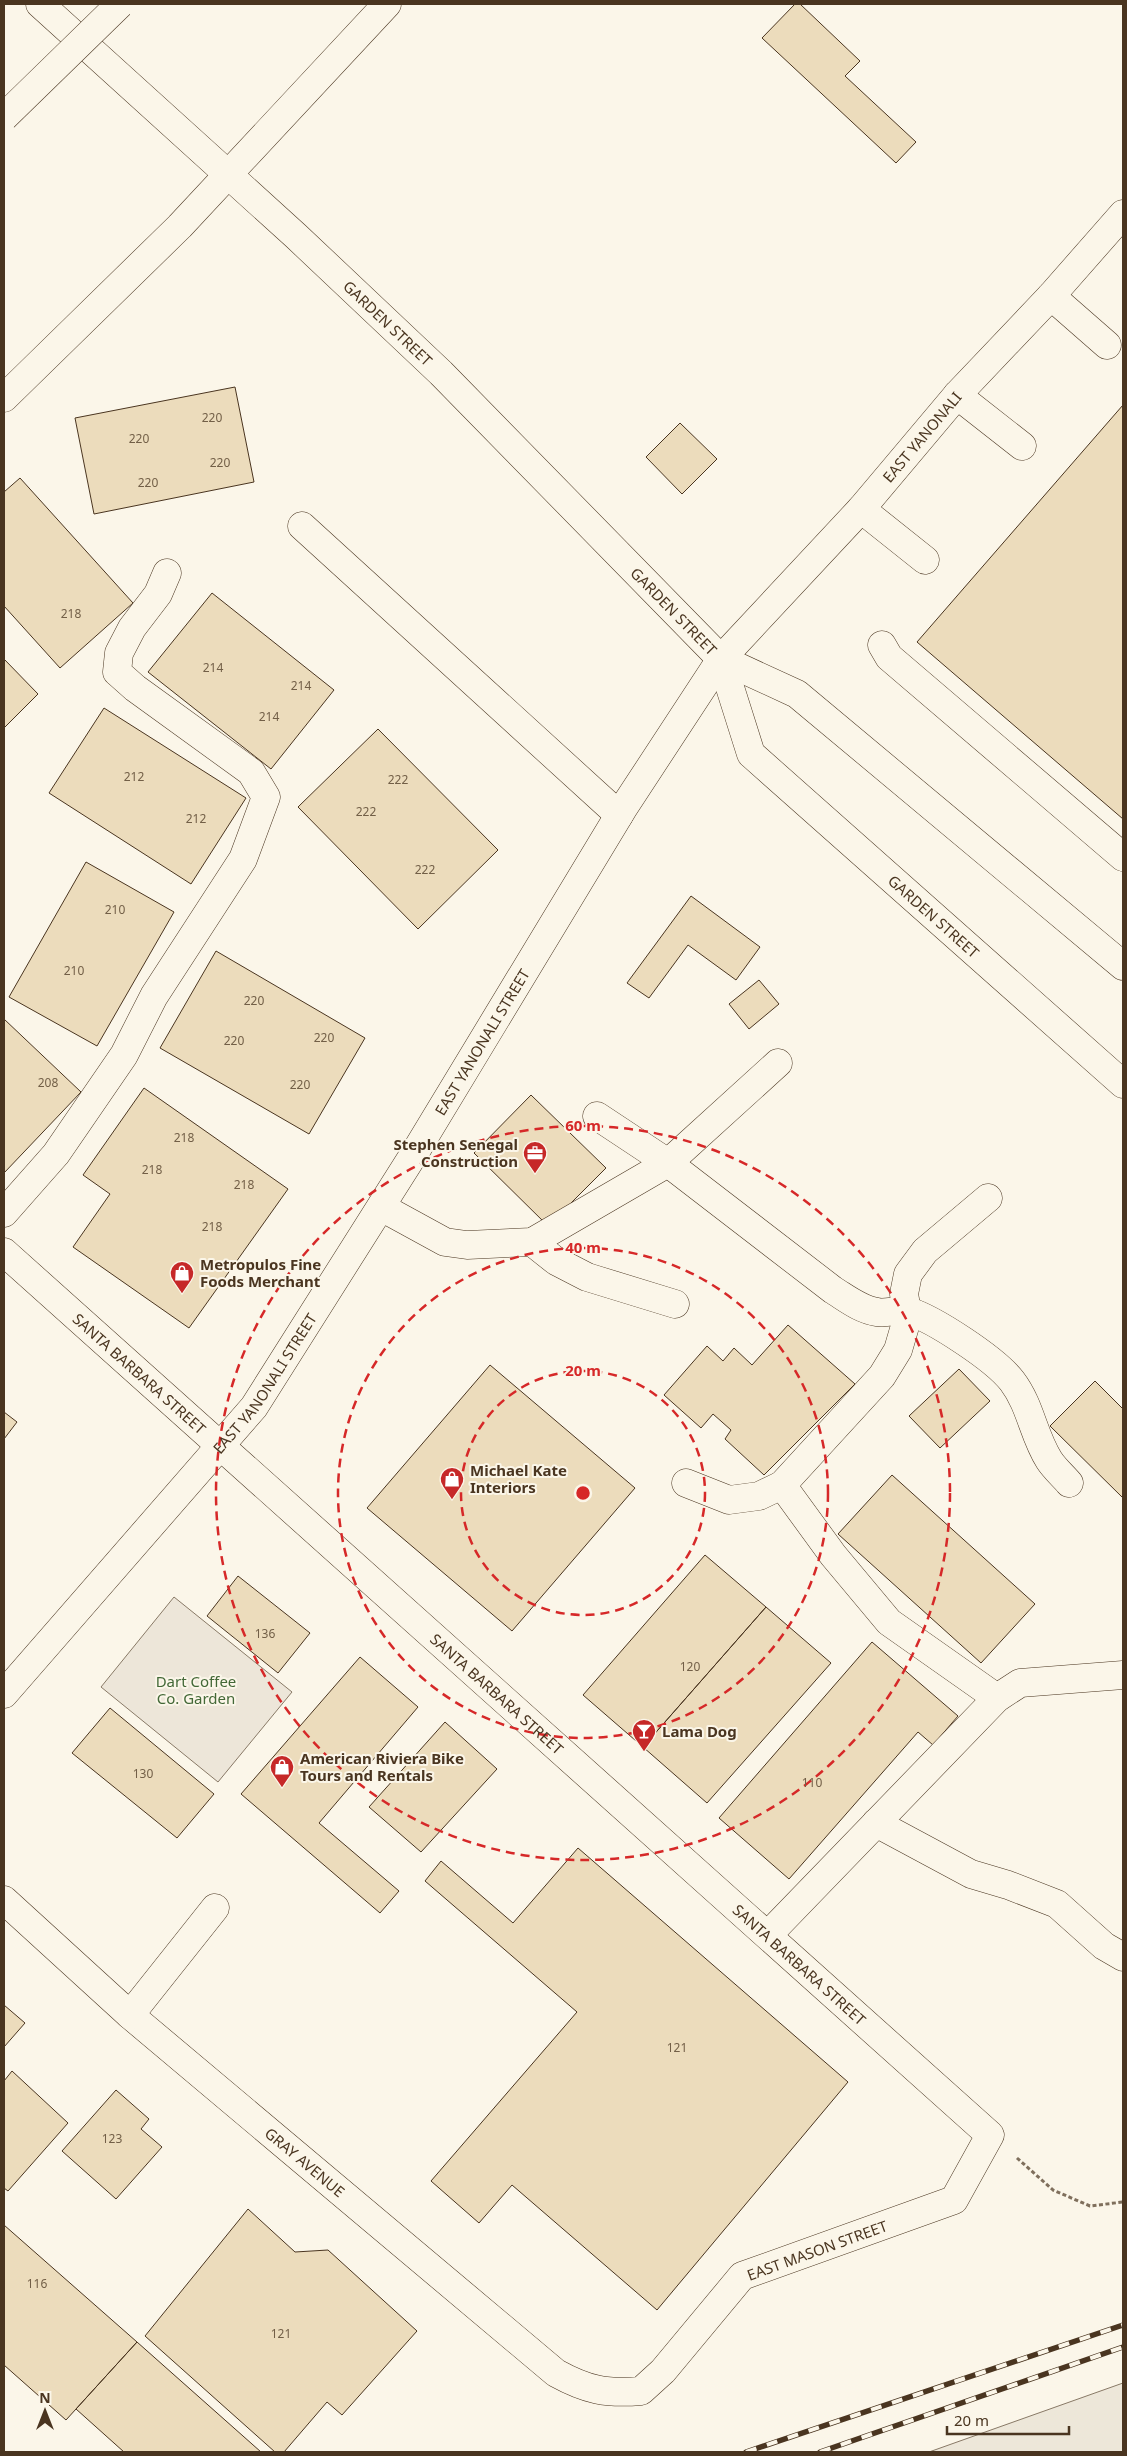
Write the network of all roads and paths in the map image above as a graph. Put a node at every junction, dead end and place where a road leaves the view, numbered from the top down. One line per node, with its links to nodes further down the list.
1 (40, 4): 5 (main road, GARDEN STREET)
2 (120, 4): 4 (main road, bridge)
3 (387, 4): 5 (main road)
4 (4, 117)
5 (228, 175): 10 (main road); 17 (main road, GARDEN STREET)
6 (1121, 223): 7 (main road, EAST YANONALI)
7 (1051, 296): 8 (main road); 9 (main road, EAST YANONALI)
8 (1107, 345)
9 (957, 395): 11 (main road); 12 (main road, EAST YANONALI)
10 (4, 398)
11 (1022, 446)
12 (861, 509): 14 (main road); 17 (main road, EAST YANONALI)
13 (302, 526): 18 (main road)
14 (925, 560)
15 (167, 573): 27 (main road)
16 (882, 644): 19 (main road)
17 (721, 660): 18 (main road, EAST YANONALI STREET); 20 (main road, GARDEN STREET); 22 (main road, GARDEN STREET)
18 (619, 815): 26 (main road, EAST YANONALI STREET)
19 (1123, 857)
20 (1123, 966)
21 (778, 1063): 24 (main road)
22 (1123, 1084)
23 (597, 1116): 24 (main road)
24 (668, 1163): 28 (main road); 31 (main road)
25 (988, 1198): 31 (main road)
26 (381, 1206): 28 (main road); 32 (main road, EAST YANONALI STREET)
27 (4, 1213)
28 (532, 1242): 30 (main road)
29 (4, 1252): 32 (main road, SANTA BARBARA STREET)
30 (675, 1304)
31 (907, 1311): 34 (main road); 35 (main road)
32 (220, 1446): 37 (main road, EAST YANONALI STREET); 42 (main road, SANTA BARBARA STREET)
33 (686, 1483): 35 (main road)
34 (1069, 1483)
35 (782, 1485): 38 (main road)
36 (1123, 1675): 38 (main road)
37 (4, 1694)
38 (997, 1698): 39 (main road)
39 (876, 1824): 42 (main road); 43 (main road)
40 (4, 1900): 44 (main road, GRAY AVENUE)
41 (215, 1908): 44 (main road)
42 (768, 1936): 45 (main road, SANTA BARBARA STREET)
43 (1123, 1957)
44 (130, 2015): 47 (main road, GRAY AVENUE)
45 (990, 2135): 46 (path); 47 (main road, EAST MASON STREET)
46 (1123, 2202)
47 (623, 2392)

